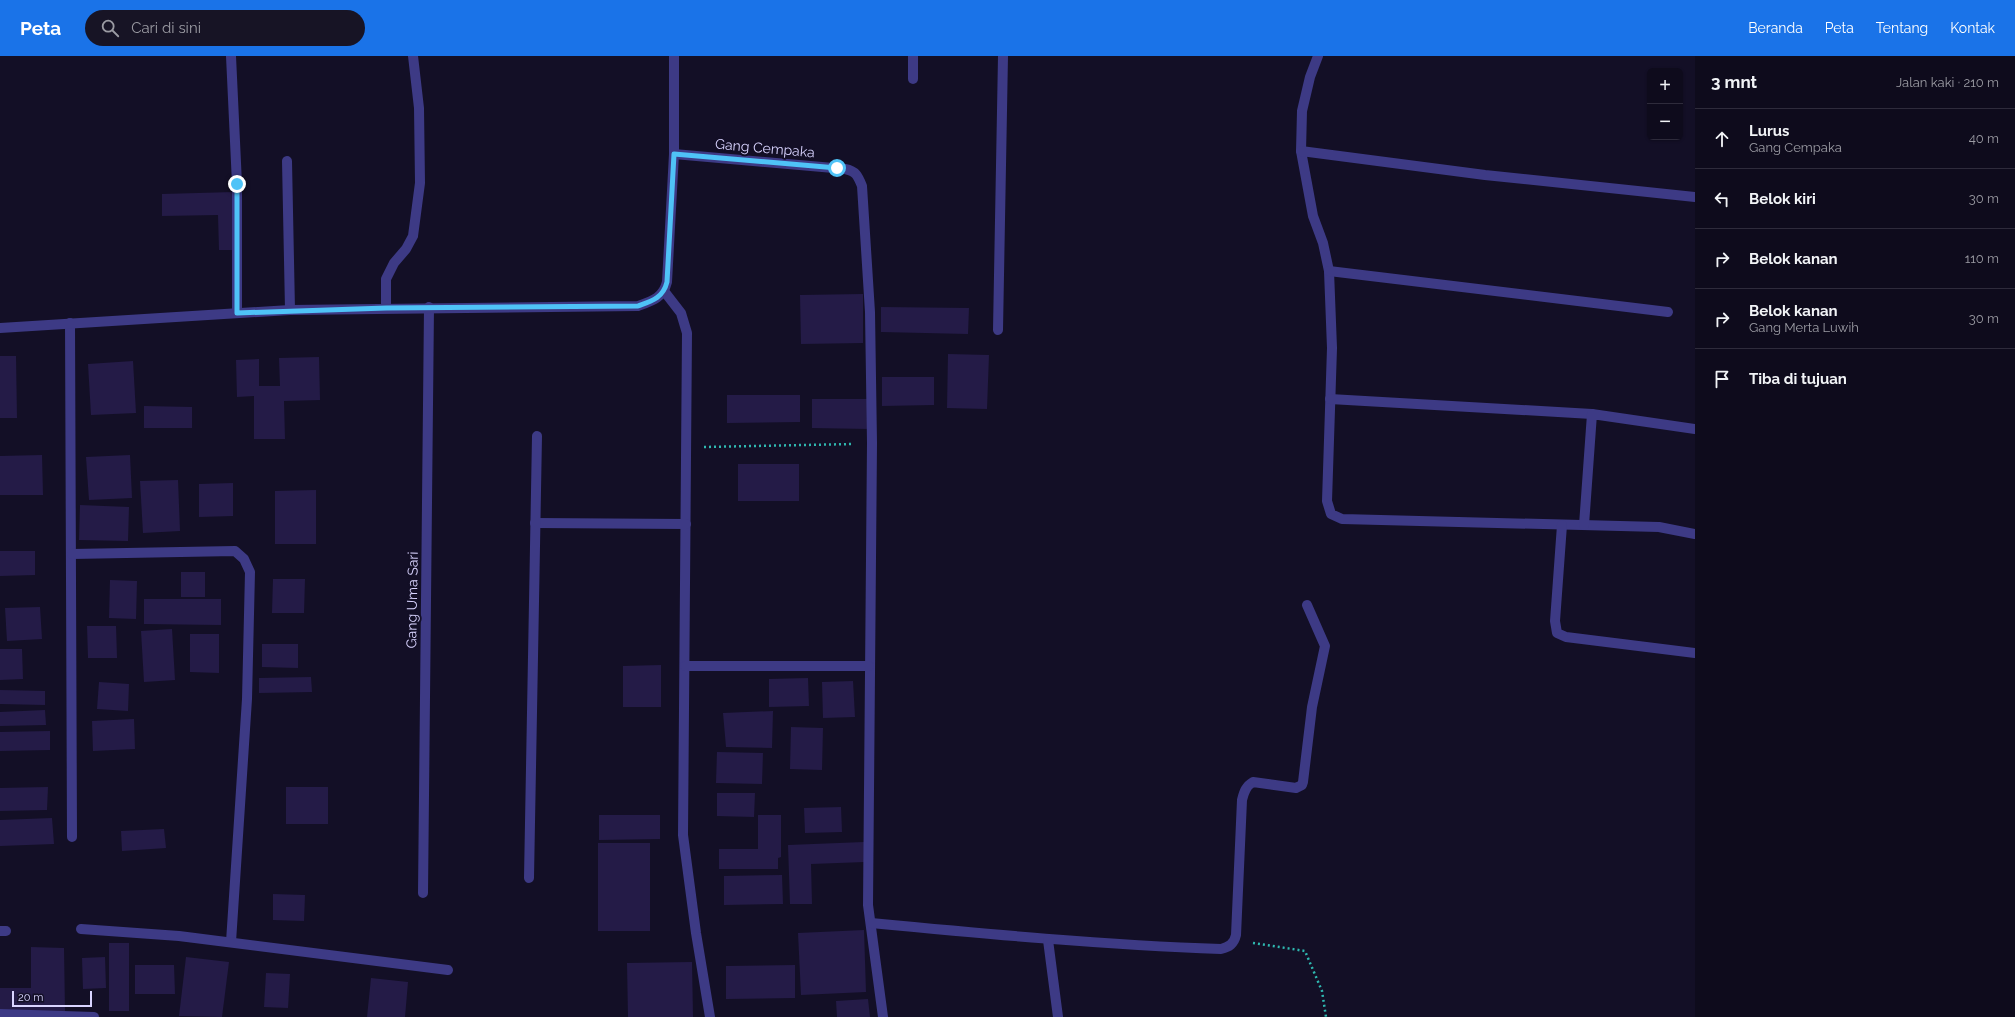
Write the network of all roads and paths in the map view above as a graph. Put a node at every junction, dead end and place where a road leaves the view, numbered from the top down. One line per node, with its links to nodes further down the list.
1 (232, 56): 18 (street)
2 (413, 56): 15 (street)
3 (674, 56): 9 (street)
4 (913, 56): 7 (street)
5 (1003, 56): 21 (street)
6 (1318, 56): 8 (street)
7 (913, 79)
8 (1301, 151): 11 (street); 12 (street)
9 (674, 154): 13 (street); 26 (street, Gang Cempaka)
10 (287, 161): 16 (street)
11 (1695, 197)
12 (1329, 271): 17 (street); 22 (street)
13 (664, 291): 14 (street); 27 (street)
14 (429, 307): 15 (street); 40 (street, Gang Uma Sari)
15 (386, 308): 16 (street)
16 (290, 310): 18 (street)
17 (1668, 312)
18 (237, 313): 19 (street)
19 (70, 323): 20 (street); 33 (street)
20 (0, 328)
21 (998, 330)
22 (1330, 399): 23 (street); 30 (street)
23 (1592, 414): 24 (street); 31 (street)
24 (1695, 429)
25 (537, 436): 28 (street)
26 (872, 443): 27 (path); 37 (street)
27 (687, 448): 29 (street)
28 (535, 523): 29 (street); 39 (street)
29 (686, 524): 36 (street)
30 (1562, 525): 31 (street); 35 (street)
31 (1584, 525): 32 (street)
32 (1695, 534)
33 (72, 554): 38 (street); 45 (street)
34 (1307, 605): 44 (street)
35 (1695, 653)
36 (685, 666): 37 (street); 49 (street)
37 (869, 666): 41 (street)
38 (72, 837)
39 (529, 878)
40 (423, 893)
41 (870, 923): 43 (street); 50 (street)
42 (81, 929): 45 (street)
43 (1048, 940): 44 (street); 51 (street)
44 (1234, 941): 52 (path)
45 (231, 942): 46 (street)
46 (448, 970)
47 (0, 1014): 48 (street)
48 (94, 1017)
49 (710, 1017)
50 (883, 1017)
51 (1058, 1017)
52 (1326, 1017)

